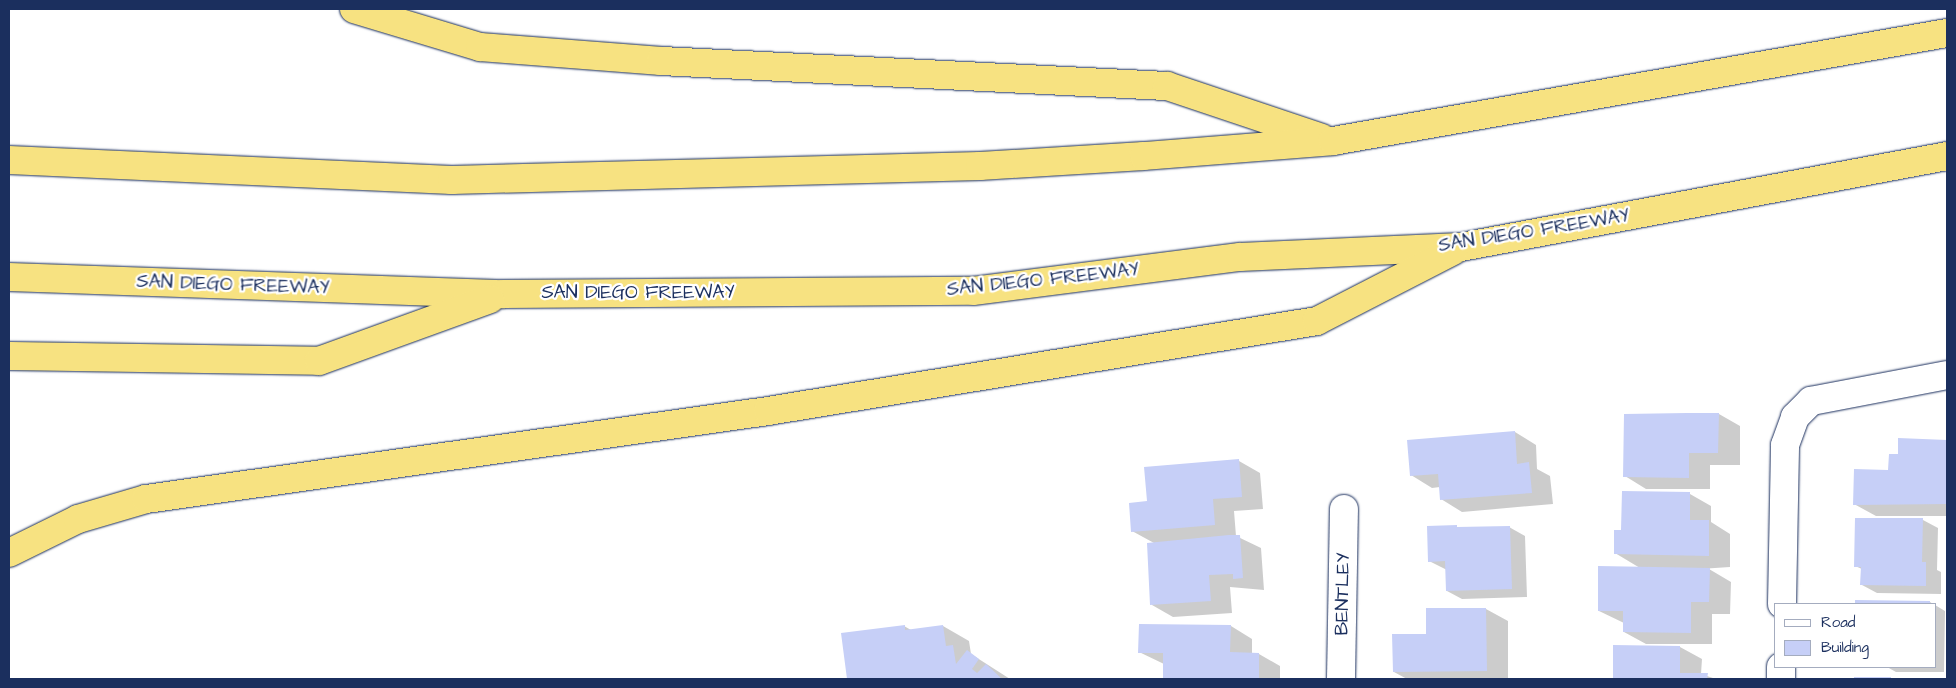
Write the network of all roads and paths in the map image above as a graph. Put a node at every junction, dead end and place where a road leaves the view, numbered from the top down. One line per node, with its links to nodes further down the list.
1 (354, 9): 3 (highway)
2 (1947, 33): 3 (highway)
3 (1333, 141): 5 (highway)
4 (1947, 156): 6 (highway, SAN DIEGO FREEWAY)
5 (9, 160)
6 (1461, 247): 8 (highway, SAN DIEGO FREEWAY); 12 (highway)
7 (9, 277): 8 (highway, SAN DIEGO FREEWAY)
8 (503, 294): 9 (highway)
9 (9, 356)
10 (1947, 376): 13 (street)
11 (1344, 509): 14 (street, BENTLEY)
12 (9, 553)
13 (1782, 603)
14 (1342, 679)

